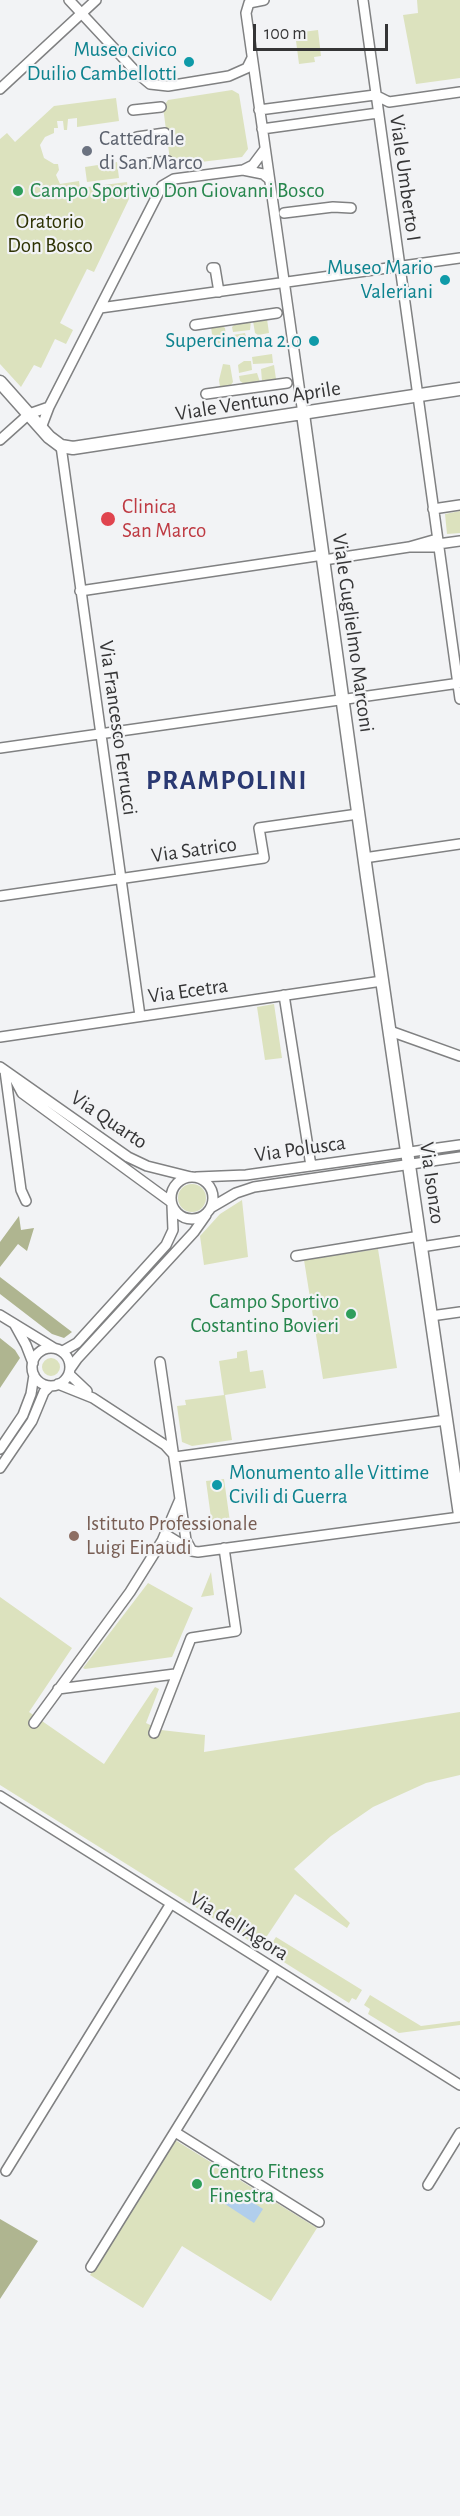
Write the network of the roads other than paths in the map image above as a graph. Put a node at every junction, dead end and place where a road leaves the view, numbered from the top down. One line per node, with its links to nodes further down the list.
1 (69, 0): 6 (street)
2 (96, 0): 6 (street)
3 (264, 0): 5 (street)
4 (363, 0): 12 (street, Viale Umberto I)
5 (247, 1): 7 (street)
6 (81, 13): 8 (street); 9 (street)
7 (252, 58): 8 (street); 10 (street)
8 (229, 76): 10 (street)
9 (0, 88)
10 (256, 88): 16 (street)
11 (460, 92): 13 (street)
12 (375, 95): 13 (street); 16 (street); 17 (street, Viale Umberto I)
13 (389, 102): 17 (street)
14 (161, 107): 15 (street)
15 (133, 110)
16 (260, 110): 18 (street)
17 (378, 113): 18 (street); 29 (street, Viale Umberto I)
18 (262, 129): 21 (street)
19 (165, 133): 20 (street)
20 (137, 137)
21 (265, 149): 24 (street); 25 (street)
22 (168, 160): 23 (street)
23 (141, 164)
24 (243, 170): 25 (street); 33 (street)
25 (269, 179): 31 (street)
26 (351, 208): 27 (street)
27 (284, 213)
28 (460, 258): 29 (street)
29 (399, 266): 31 (street); 40 (street, Viale Umberto I)
30 (212, 268): 32 (street)
31 (284, 283): 32 (street); 43 (street)
32 (219, 292): 33 (street)
33 (100, 308): 41 (street)
34 (277, 314): 35 (street)
35 (195, 325)
36 (0, 382): 42 (main road)
37 (287, 383): 39 (street)
38 (460, 389): 40 (main road, Viale Ventuno Aprile)
39 (206, 394)
40 (417, 396): 43 (main road, Viale Ventuno Aprile); 48 (street, Viale Umberto I)
41 (49, 407): 42 (street); 44 (street)
42 (28, 414): 44 (main road); 45 (street)
43 (303, 414): 46 (main road, Viale Ventuno Aprile); 51 (main road, Viale Guglielmo Marconi)
44 (41, 428): 46 (main road)
45 (0, 440)
46 (61, 446): 52 (street, Via Francesco Ferrucci)
47 (460, 505): 48 (street)
48 (433, 509): 50 (street, Viale Umberto I)
49 (460, 541): 50 (street)
50 (438, 544): 51 (street); 53 (street, Viale Umberto I)
51 (324, 557): 52 (street); 54 (main road, Viale Guglielmo Marconi)
52 (80, 591): 56 (street, Via Francesco Ferrucci)
53 (459, 683): 54 (street); 55 (street, Viale Umberto I)
54 (343, 699): 56 (street); 58 (main road, Viale Guglielmo Marconi)
55 (460, 699)
56 (100, 733): 57 (street); 61 (street, Via Francesco Ferrucci)
57 (0, 748)
58 (358, 814): 60 (main road, Viale Guglielmo Marconi); 61 (street, Via Satrico)
59 (460, 844): 60 (street)
60 (364, 858): 63 (main road, Via Isonzo)
61 (121, 879): 62 (street, Via Satrico); 65 (street, Via Francesco Ferrucci)
62 (0, 896)
63 (382, 981): 64 (street, Via Ecetra); 66 (main road, Via Isonzo)
64 (284, 995): 65 (street, Via Ecetra); 74 (street)
65 (140, 1016): 67 (street, Via Ecetra)
66 (390, 1031): 68 (street); 73 (main road, Via Isonzo)
67 (0, 1037)
68 (460, 1056)
69 (2, 1069): 70 (street, Via Quarto); 76 (street)
70 (14, 1078): 75 (street, Via Quarto); 77 (street, Via Quarto)
71 (460, 1145): 73 (street)
72 (460, 1157): 73 (street)
73 (408, 1158): 74 (street, Via Polusca); 78 (street, Via Polusca); 80 (main road, Via Isonzo)
74 (311, 1166): 75 (street, Via Polusca)
75 (194, 1177): 77 (street); 78 (street)
76 (26, 1201)
77 (171, 1204): 78 (street); 86 (street)
78 (209, 1211): 89 (street, Via Polusca)
79 (460, 1241): 80 (street)
80 (421, 1242): 81 (street); 84 (main road, Via Isonzo)
81 (297, 1256)
82 (460, 1312): 84 (street)
83 (0, 1315): 85 (street)
84 (432, 1316): 93 (main road, Via Isonzo)
85 (15, 1325): 86 (street); 88 (street)
86 (58, 1350): 88 (street); 89 (street)
87 (160, 1362): 95 (street)
88 (33, 1363): 90 (street)
89 (70, 1371): 91 (street, Via Polusca); 92 (street)
90 (34, 1375): 91 (street); 94 (street)
91 (54, 1385): 92 (street); 97 (street, Via Polusca)
92 (93, 1398): 95 (street)
93 (446, 1420): 95 (street); 96 (main road, Via Isonzo)
94 (0, 1449)
95 (175, 1457): 98 (street)
96 (456, 1466): 99 (main road, Via Isonzo)
97 (0, 1468)
98 (180, 1499): 100 (street); 102 (street)
99 (460, 1516): 101 (street)
100 (165, 1534): 102 (street); 104 (street)
101 (224, 1548): 102 (street); 103 (street)
102 (192, 1551)
103 (175, 1674): 104 (street); 106 (street)
104 (58, 1689): 105 (street)
105 (34, 1723)
106 (154, 1733)
107 (0, 1796): 108 (street, Via dell'Agora)
108 (170, 1905): 109 (street, Via dell'Agora); 113 (street)
109 (275, 1970): 110 (street, Via dell'Agora); 111 (street)
110 (460, 2085)
111 (175, 2132): 115 (street); 116 (street)
112 (460, 2133): 114 (street)
113 (6, 2171)
114 (428, 2184)
115 (319, 2222)
116 (91, 2267)

